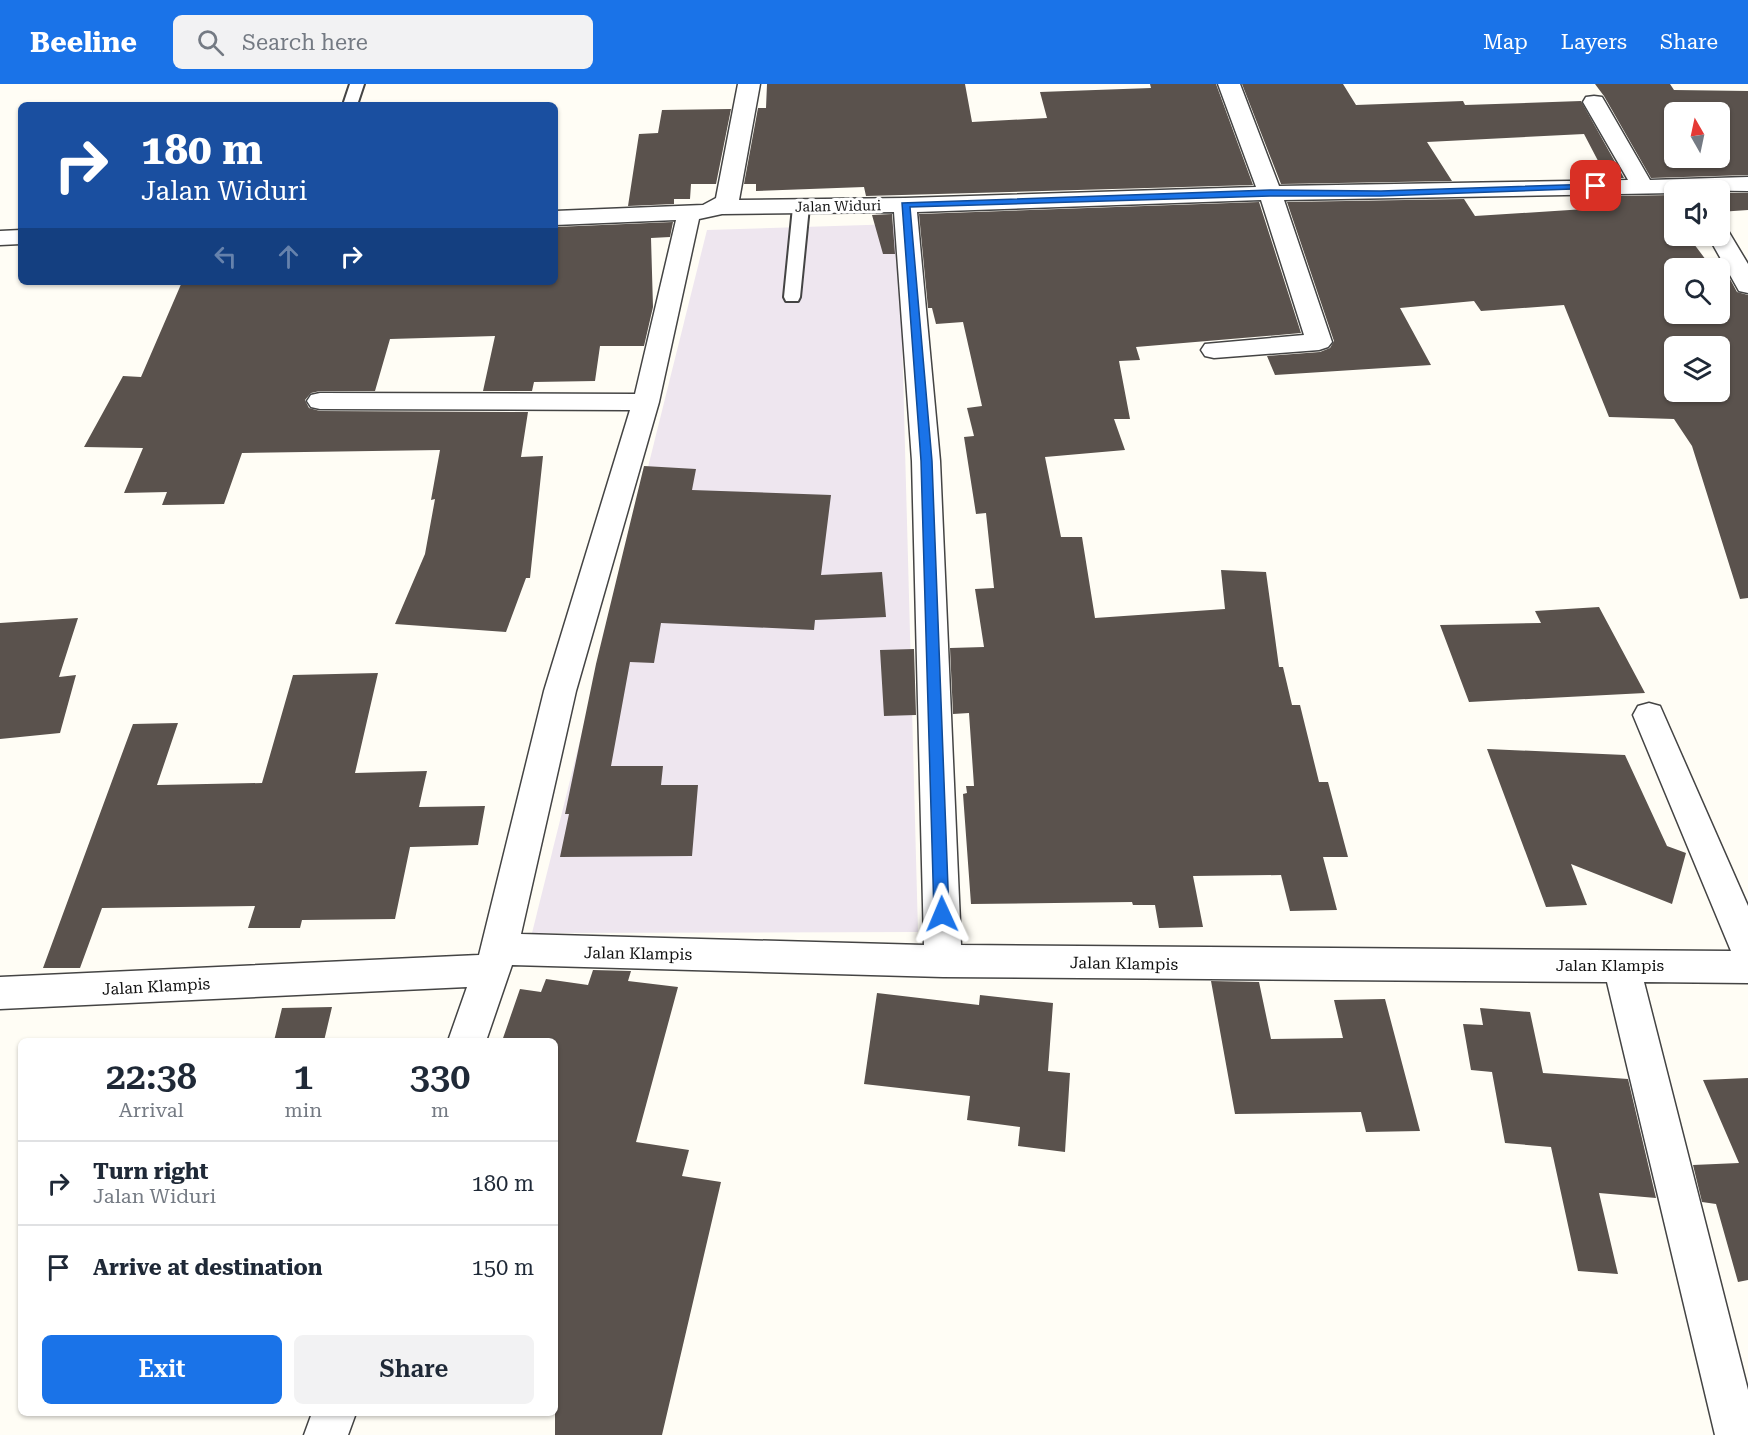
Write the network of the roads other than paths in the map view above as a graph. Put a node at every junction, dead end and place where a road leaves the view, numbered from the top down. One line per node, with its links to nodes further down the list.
1 (357, 84): 4 (lane)
2 (749, 84): 12 (street)
3 (1229, 84): 10 (street)
4 (351, 102)
5 (1594, 102): 7 (street)
6 (1748, 184): 8 (street, Jalan Widuri)
7 (1642, 185): 9 (street, Jalan Widuri); 10 (street, Jalan Widuri)
8 (1730, 185)
9 (1664, 186)
10 (1270, 193): 11 (street, Jalan Widuri); 21 (street)
11 (905, 205): 13 (street, Jalan Widuri); 27 (street)
12 (719, 207): 13 (street, Jalan Widuri); 14 (street, Jalan Widuri)
13 (801, 207): 20 (lane)
14 (690, 213): 15 (street, Jalan Widuri); 23 (street)
15 (558, 218)
16 (18, 237): 17 (street)
17 (0, 238)
18 (1726, 246): 19 (street)
19 (1748, 286)
20 (792, 297)
21 (1214, 350)
22 (320, 401): 23 (street)
23 (646, 402): 26 (street)
24 (1649, 716): 25 (street)
25 (1748, 948)
26 (496, 960): 27 (street, Jalan Klampis); 30 (street, Jalan Klampis); 31 (street)
27 (943, 961): 28 (street, Jalan Klampis)
28 (1621, 965): 29 (street, Jalan Klampis); 34 (street)
29 (1748, 967)
30 (0, 993)
31 (468, 1038)
32 (333, 1416): 33 (street)
33 (326, 1435)
34 (1737, 1435)

